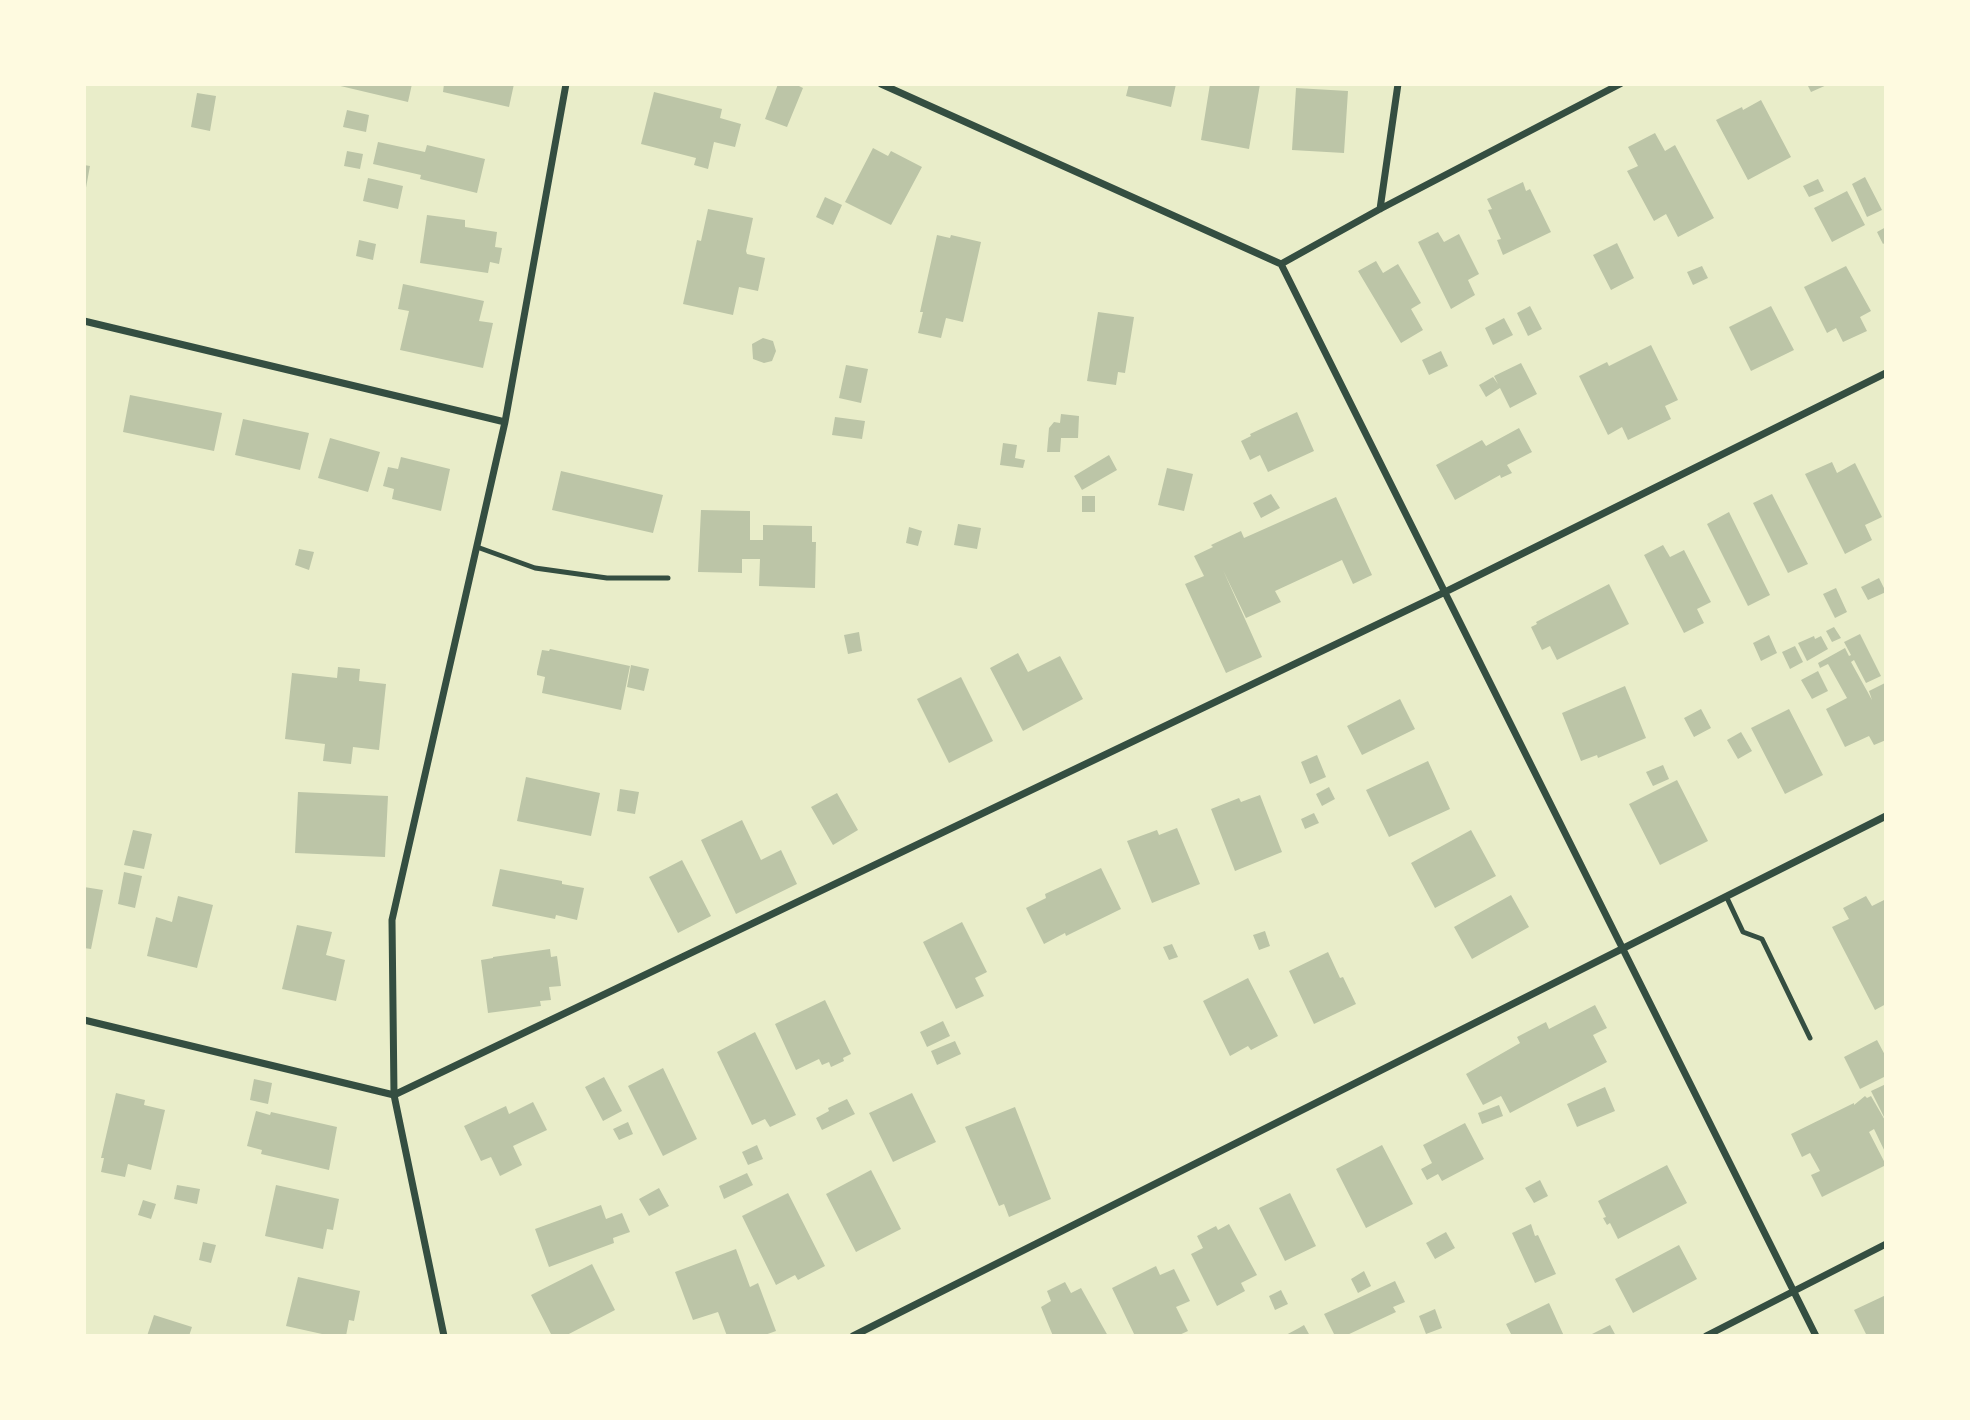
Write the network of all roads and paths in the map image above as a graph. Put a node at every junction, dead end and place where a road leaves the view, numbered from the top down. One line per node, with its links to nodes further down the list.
1 (566, 84): 9 (street)
2 (881, 84): 6 (street)
3 (1398, 84): 5 (street)
4 (1620, 84): 5 (street)
5 (1380, 209): 6 (street)
6 (1280, 264): 12 (street)
7 (84, 321): 9 (street)
8 (1886, 373): 12 (street)
9 (505, 422): 10 (street)
10 (477, 547): 11 (lane); 18 (street)
11 (668, 578)
12 (1445, 592): 15 (street); 18 (street)
13 (1886, 816): 14 (street)
14 (1727, 898): 15 (street); 17 (lane)
15 (1623, 950): 20 (street); 22 (street)
16 (84, 1020): 18 (street)
17 (1810, 1038)
18 (394, 1096): 21 (street)
19 (1886, 1244): 20 (street)
20 (1794, 1291): 23 (street); 24 (street)
21 (444, 1336)
22 (853, 1336)
23 (1706, 1336)
24 (1816, 1336)

